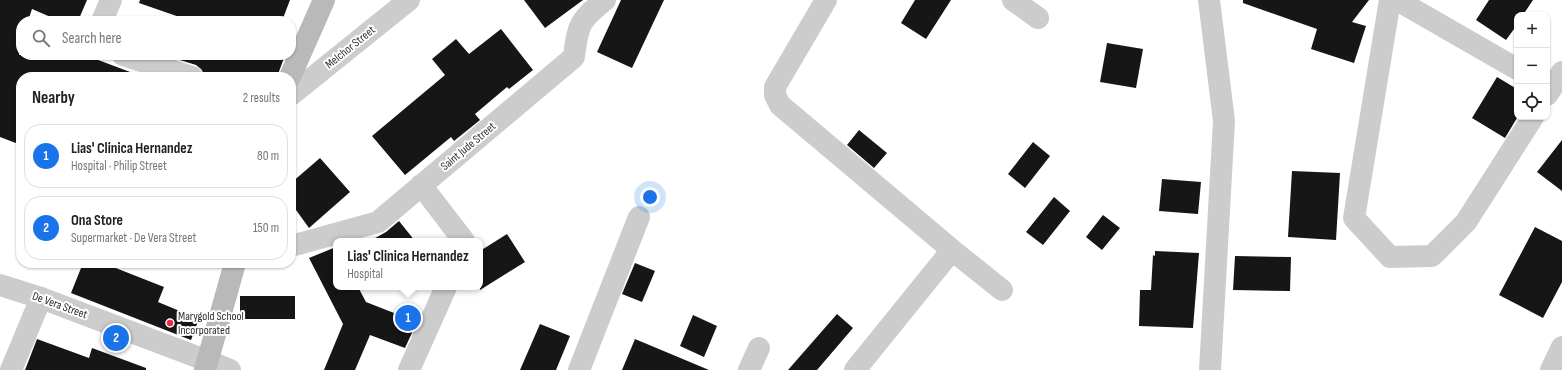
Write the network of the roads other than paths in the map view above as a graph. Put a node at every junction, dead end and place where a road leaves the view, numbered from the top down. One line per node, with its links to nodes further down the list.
1 (111, 0): 10 (street)
2 (324, 0): 15 (main road)
3 (409, 0): 16 (street, Melchor Street)
4 (605, 0): 18 (street, Saint Jude Street)
5 (826, 0): 22 (street)
6 (1012, 0): 11 (street)
7 (1209, 0): 37 (street)
8 (1390, 0): 17 (street)
9 (1397, 0): 13 (street)
10 (104, 16)
11 (1038, 18)
12 (139, 60): 14 (street)
13 (1514, 67)
14 (176, 72)
15 (292, 72)
16 (296, 91)
17 (1531, 120)
18 (421, 185): 20 (street); 21 (street, Saint Jude Street)
19 (639, 217): 34 (street)
20 (462, 238)
21 (296, 245)
22 (952, 250): 26 (street); 36 (street)
23 (234, 268): 30 (main road)
24 (0, 285): 27 (street, De Vera Street)
25 (445, 290): 33 (street)
26 (1002, 290)
27 (41, 298): 30 (street, De Vera Street); 31 (street)
28 (1562, 347): 38 (street)
29 (759, 348): 35 (street)
30 (206, 366): 32 (street, De Vera Street)
31 (11, 370)
32 (230, 370)
33 (409, 370)
34 (579, 370)
35 (750, 370)
36 (855, 370)
37 (1210, 370)
38 (1550, 370)

